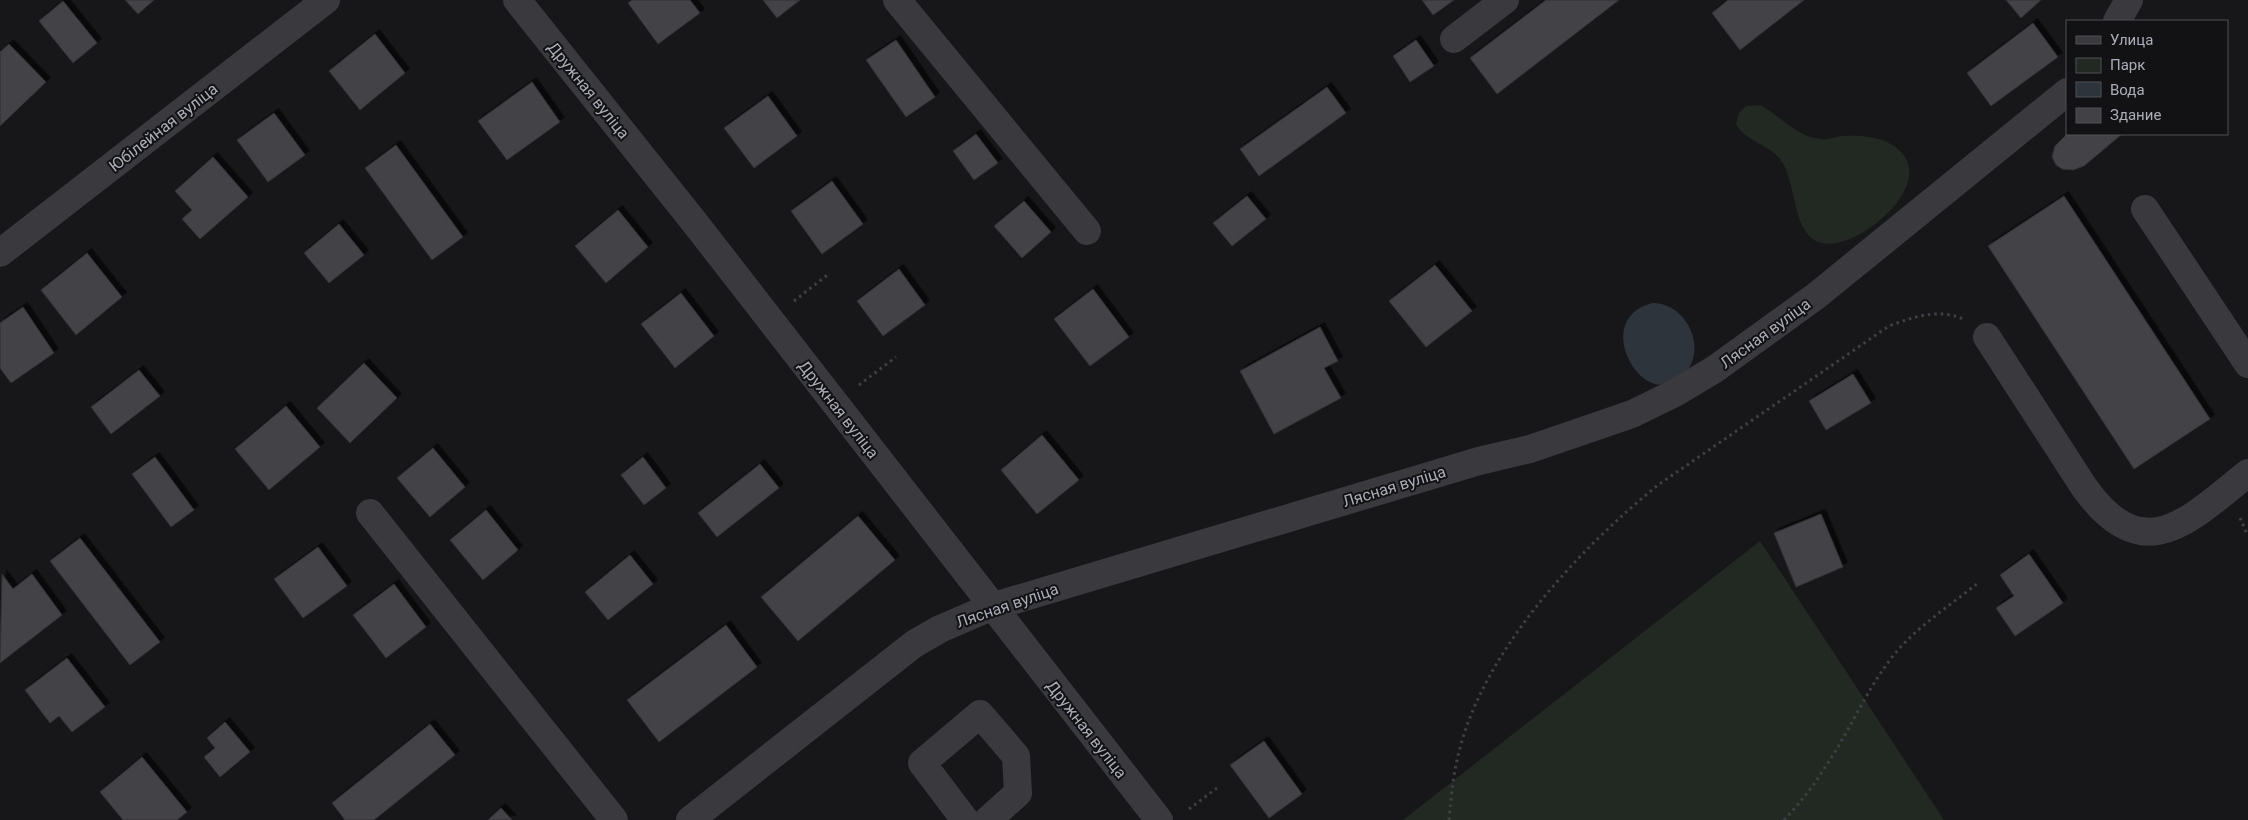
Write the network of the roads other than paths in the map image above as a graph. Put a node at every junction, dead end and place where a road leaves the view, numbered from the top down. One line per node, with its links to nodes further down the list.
1 (326, 0): 11 (street, Юбілейная вуліца)
2 (517, 0): 16 (street, Дружная вуліца)
3 (897, 0): 10 (street)
4 (1505, 0): 7 (street)
5 (2128, 0): 6 (street)
6 (2118, 20)
7 (1454, 39)
8 (2066, 93): 16 (street, Лясная вуліца)
9 (2145, 208): 13 (street)
10 (1087, 231)
11 (0, 253)
12 (1987, 337): 14 (street)
13 (2248, 364)
14 (2248, 473)
15 (370, 513): 18 (street)
16 (991, 607): 17 (street, Дружная вуліца); 19 (street, Лясная вуліца)
17 (1170, 817)
18 (614, 820)
19 (690, 820)
20 (965, 820): 21 (street)
21 (988, 820)

